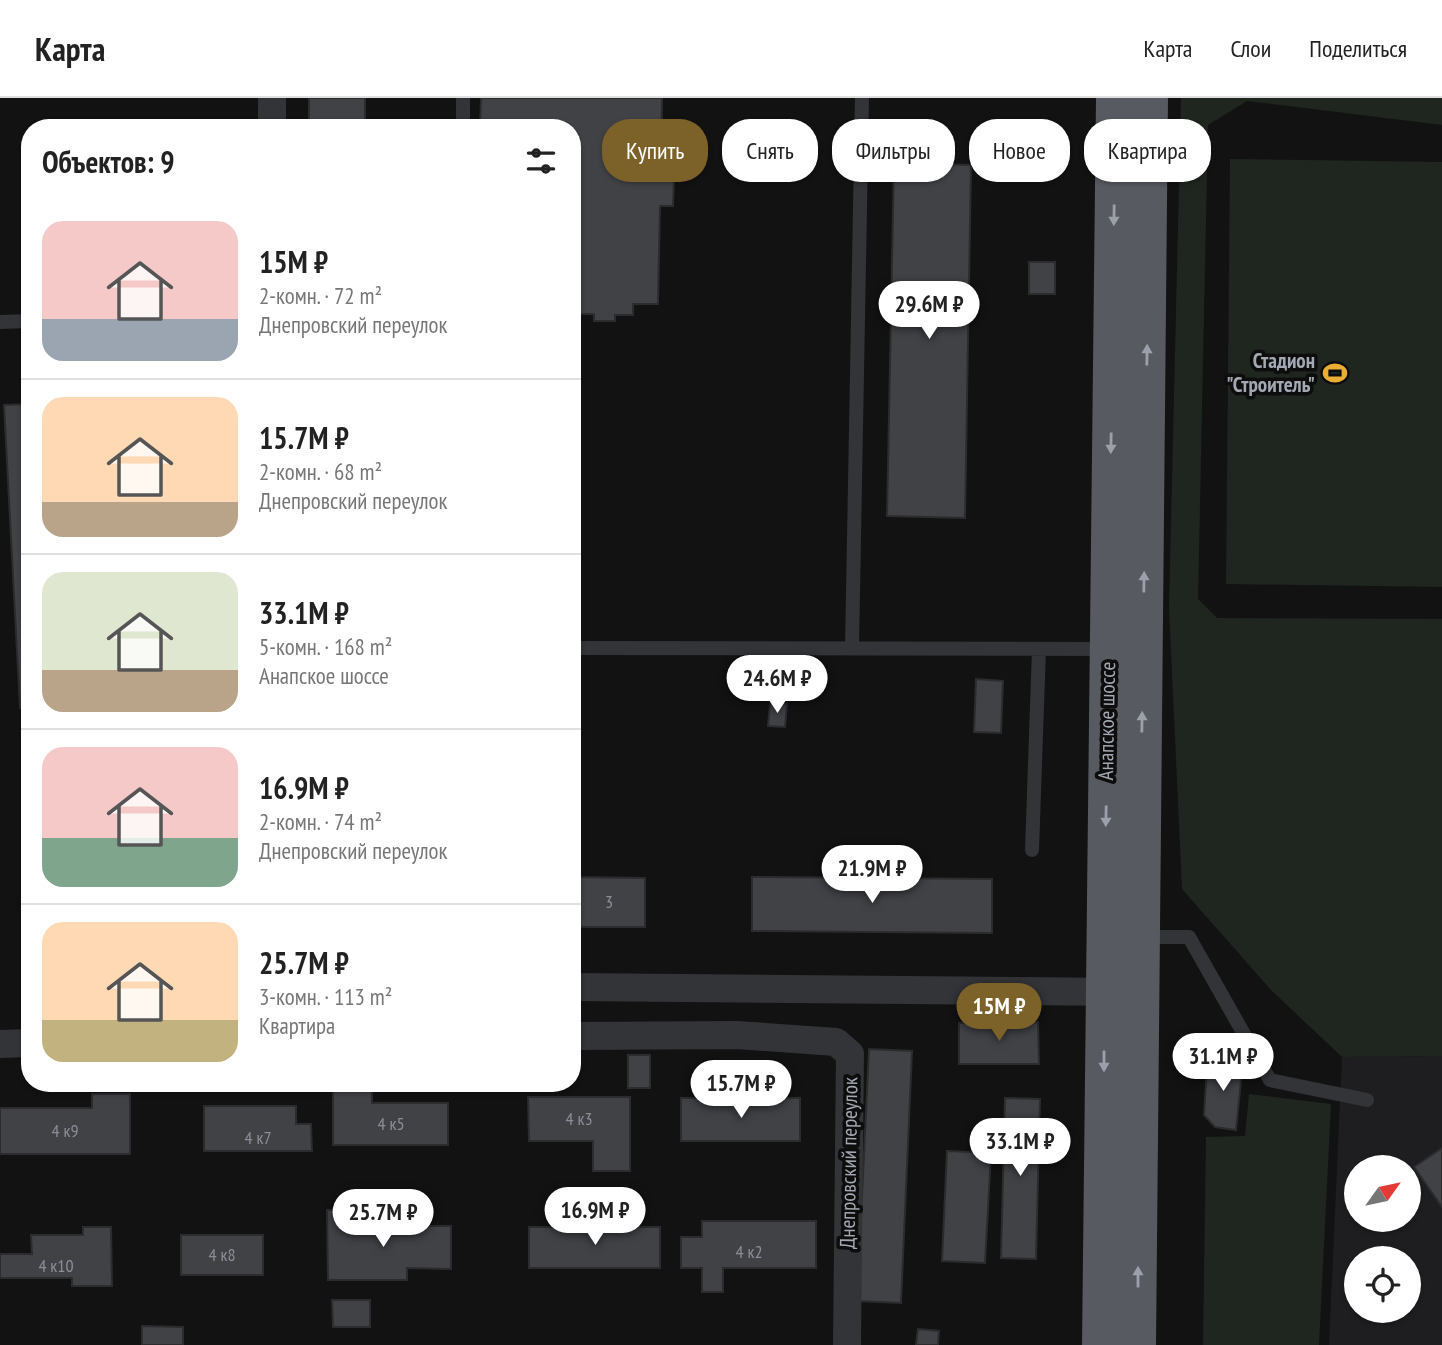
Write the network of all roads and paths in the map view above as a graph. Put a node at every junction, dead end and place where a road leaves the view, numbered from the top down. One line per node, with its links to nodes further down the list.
1 (272, 98): 6 (street)
2 (463, 98): 7 (lane)
3 (862, 98): 11 (lane)
4 (1115, 98): 13 (highway, Анапское шоссе, one-way to 13)
5 (1149, 98): 13 (highway, Анапское шоссе, one-way to 5)
6 (272, 119)
7 (463, 119)
8 (21, 321): 9 (lane)
9 (0, 322)
10 (581, 648): 11 (lane)
11 (852, 648): 12 (lane)
12 (1039, 649): 13 (lane); 14 (lane)
13 (1126, 650): 15 (highway, Анапское шоссе, one-way to 13); 17 (highway, Анапское шоссе, one-way to 17)
14 (1032, 850)
15 (1140, 937): 17 (highway, Анапское шоссе); 21 (lane)
16 (581, 987): 17 (street)
17 (1122, 992): 23 (highway, Анапское шоссе, one-way to 23); 24 (highway, Анапское шоссе, one-way to 17)
18 (581, 1037): 22 (street, Днепровский переулок)
19 (21, 1043): 20 (street)
20 (0, 1044)
21 (1367, 1100)
22 (847, 1345)
23 (1101, 1345)
24 (1137, 1345)

